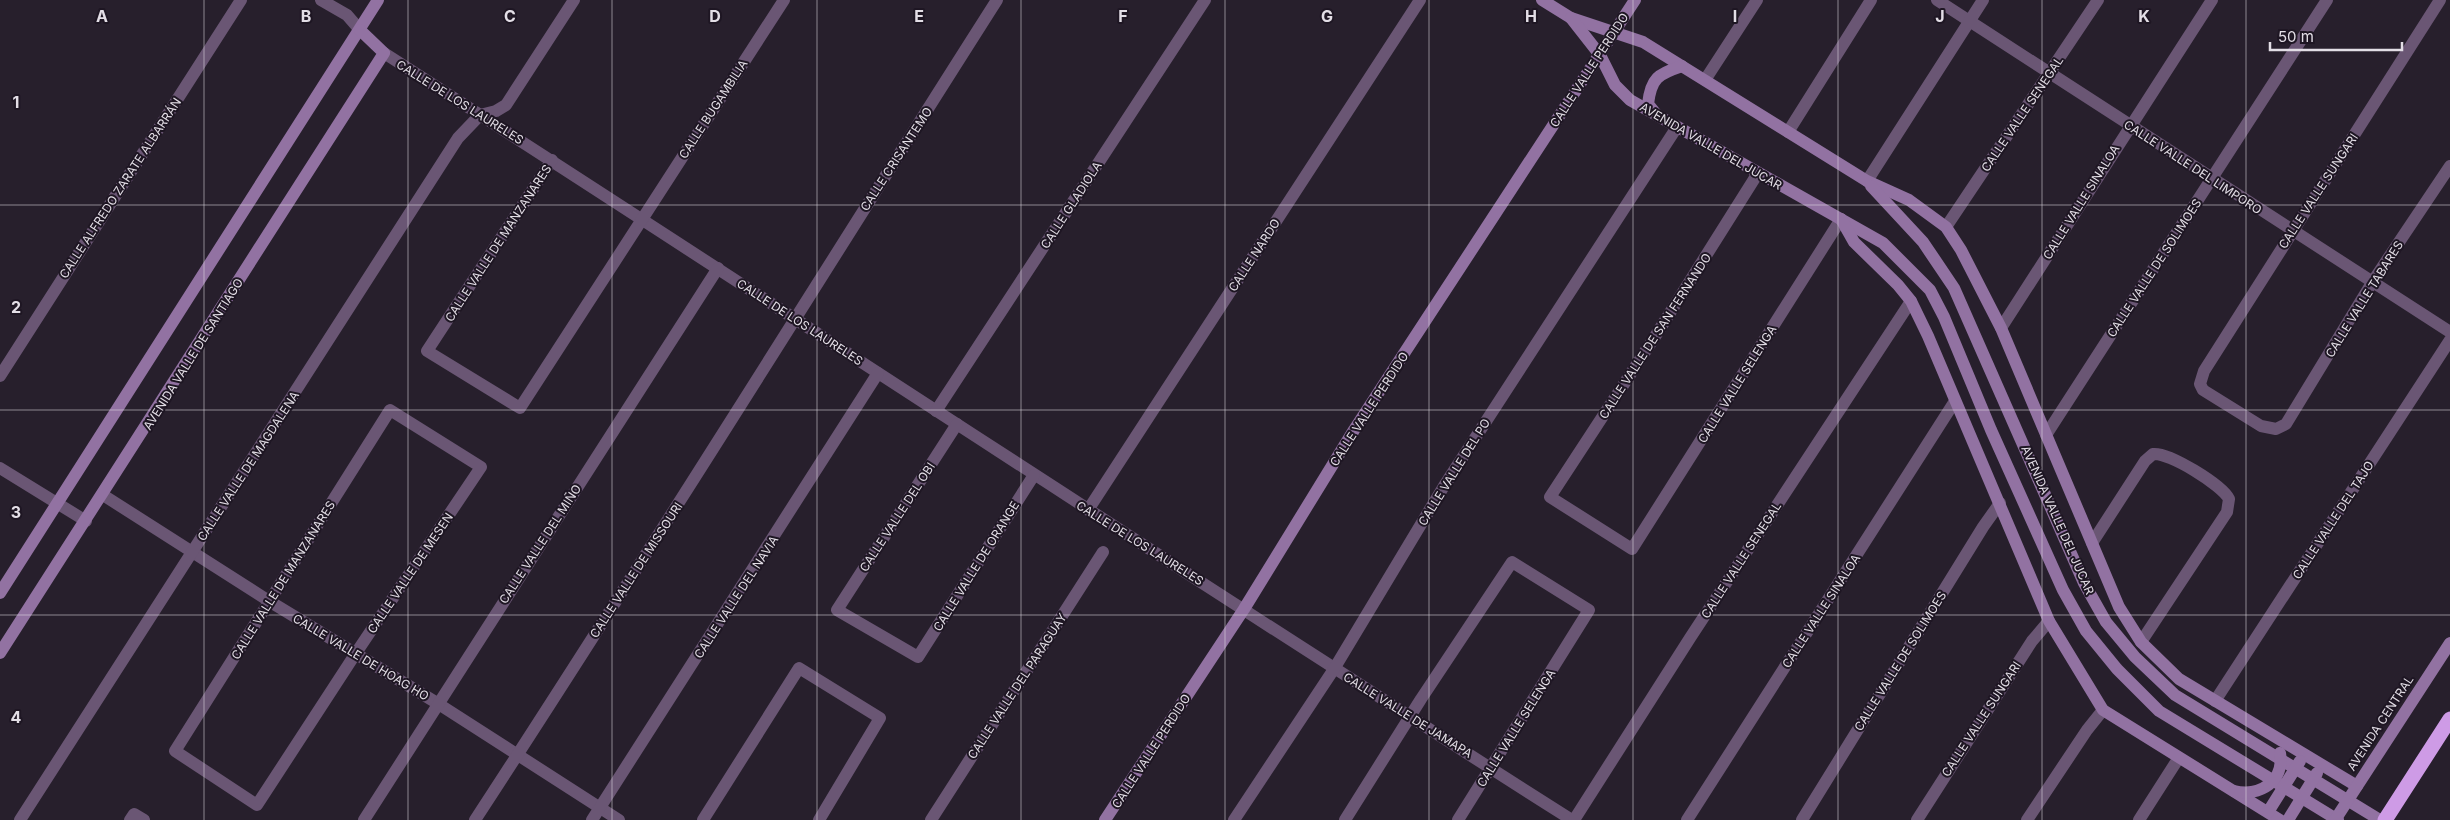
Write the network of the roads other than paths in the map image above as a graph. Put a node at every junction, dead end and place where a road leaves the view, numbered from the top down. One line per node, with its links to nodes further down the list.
1 (241, 0): 50 (street, CALLE ALFREDO ZARATE ALBARRÁN)
2 (321, 0): 21 (street)
3 (378, 0): 21 (main road)
4 (574, 0): 28 (street)
5 (784, 0): 38 (street, CALLE BUGAMBILIA)
6 (997, 0): 45 (street, CALLE CRISANTEMO)
7 (1205, 0): 52 (street, CALLE GLADIOLA)
8 (1420, 0): 62 (street, CALLE NARDO)
9 (1542, 0): 19 (main road)
10 (1635, 0): 22 (main road, CALLE VALLE PERDIDO)
11 (1757, 0): 27 (street)
12 (1871, 0): 32 (street)
13 (1937, 0): 20 (street, CALLE VALLE DEL LIMPORO)
14 (1983, 0): 20 (street)
15 (2098, 0): 26 (street, CALLE VALLE SENEGAL)
16 (2212, 0): 30 (street, CALLE VALLE SINALOA)
17 (2327, 0): 36 (street, CALLE VALLE DE SOLIMOES)
18 (2440, 0): 41 (street, CALLE VALLE SUNGARI)
19 (1571, 18): 22 (main road, AVENIDA VALLE DEL JUCAR); 24 (main road, AVENIDA VALLE DEL JUCAR)
20 (1969, 22): 26 (street, CALLE VALLE DEL LIMPORO); 37 (street)
21 (360, 30): 23 (main road, CALLE DE LOS LAURELES); 61 (main road)
22 (1613, 33): 24 (main road, CALLE VALLE PERDIDO); 25 (main road, AVENIDA VALLE DEL JUCAR)
23 (384, 53): 28 (street, CALLE DE LOS LAURELES); 59 (main road, AVENIDA VALLE DE SANTIAGO)
24 (1600, 54): 29 (main road, AVENIDA VALLE DEL JUCAR); 70 (main road, CALLE VALLE PERDIDO)
25 (1682, 66): 27 (main road, AVENIDA VALLE DEL JUCAR); 29 (main road)
26 (2049, 74): 30 (street, CALLE VALLE DEL LIMPORO); 40 (street, CALLE VALLE SENEGAL)
27 (1705, 80): 32 (main road, AVENIDA VALLE DEL JUCAR)
28 (480, 115): 33 (street, CALLE DE LOS LAURELES); 66 (street, CALLE VALLE DE MAGDALENA)
29 (1658, 116): 31 (main road, AVENIDA VALLE DEL JUCAR)
30 (2129, 126): 36 (street, CALLE VALLE DEL LIMPORO); 46 (street, CALLE VALLE SINALOA)
31 (1677, 127): 35 (main road, AVENIDA VALLE DEL JUCAR); 77 (street, CALLE VALLE DEL PO)
32 (1788, 132): 37 (main road, AVENIDA VALLE DEL JUCAR)
33 (552, 160): 38 (street, CALLE DE LOS LAURELES); 38 (street, CALLE VALLE DE MANZANARES)
34 (2450, 166): 43 (street, CALLE VALLE TABARES)
35 (1758, 173): 39 (main road, AVENIDA VALLE DEL JUCAR); 65 (street, CALLE VALLE DE SAN FERNANDO)
36 (2211, 179): 41 (street, CALLE VALLE DEL LIMPORO); 55 (street, CALLE VALLE DE SOLIMOES)
37 (1867, 181): 40 (main road, AVENIDA VALLE DEL JUCAR); 115 (main road, AVENIDA VALLE DEL JUCAR)
38 (642, 219): 42 (street, CALLE DE LOS LAURELES)
39 (1841, 219): 44 (main road); 65 (street, CALLE VALLE SELENGA); 114 (main road, AVENIDA VALLE DEL JUCAR)
40 (1946, 227): 46 (main road, AVENIDA VALLE DEL JUCAR)
41 (2292, 230): 43 (street, CALLE VALLE DEL LIMPORO); 54 (street, CALLE VALLE SUNGARI)
42 (718, 268): 45 (street, CALLE DE LOS LAURELES); 79 (street, CALLE VALLE DEL MIÑO)
43 (2373, 281): 47 (street, CALLE VALLE DEL LIMPORO); 54 (street, CALLE VALLE TABARES)
44 (1911, 301): 51 (main road); 106 (street, CALLE VALLE SENEGAL)
45 (794, 318): 49 (street, CALLE DE LOS LAURELES); 85 (street, CALLE VALLE DE MISSOURI)
46 (2001, 328): 55 (main road, AVENIDA VALLE DEL JUCAR)
47 (2450, 332)
48 (2450, 340): 78 (street, CALLE VALLE DEL TAJO)
49 (878, 373): 52 (street, CALLE DE LOS LAURELES); 92 (street, CALLE VALLE DEL NAVIA)
50 (0, 376)
51 (1955, 401): 60 (main road); 107 (street, CALLE VALLE SINALOA)
52 (936, 411): 53 (street, CALLE DE LOS LAURELES)
53 (957, 424): 58 (street, CALLE DE LOS LAURELES); 76 (street, CALLE VALLE DEL OBI)
54 (2276, 429)
55 (2046, 435): 64 (main road, AVENIDA VALLE DEL JUCAR)
56 (481, 467): 69 (street, CALLE VALLE DE MANZANARES); 74 (street, CALLE VALLE DE MESEN)
57 (0, 468): 61 (street)
58 (1034, 475): 62 (street, CALLE DE LOS LAURELES); 76 (street, CALLE VALLE DE ORANGE)
59 (103, 495): 63 (main road, AVENIDA VALLE DE SANTIAGO); 66 (street, CALLE VALLE DE HOAG HO)
60 (2000, 503): 71 (main road); 108 (street, CALLE VALLE DE SOLIMOES)
61 (58, 504): 63 (street); 68 (main road)
62 (1088, 510): 70 (street, CALLE DE LOS LAURELES)
63 (86, 521): 75 (main road, AVENIDA VALLE DE SANTIAGO)
64 (2092, 543): 72 (main road, AVENIDA VALLE DEL JUCAR); 72 (street)
65 (1632, 549)
66 (191, 552): 69 (street, CALLE VALLE DE HOAG HO); 94 (street, CALLE VALLE DE MAGDALENA)
67 (1104, 552): 101 (street, CALLE VALLE DEL PARAGUAY)
68 (0, 593)
69 (269, 601): 74 (street, CALLE VALLE DE HOAG HO); 91 (street, CALLE VALLE DE MANZANARES)
70 (1244, 609): 77 (street, CALLE VALLE DE JAMAPA); 102 (main road, CALLE VALLE PERDIDO)
71 (2049, 621): 80 (main road); 109 (street, CALLE VALLE SUNGARI)
72 (2141, 642): 78 (main road, AVENIDA VALLE DEL JUCAR)
73 (2450, 642): 89 (main road, AVENIDA CENTRAL)
74 (356, 652): 79 (street, CALLE VALLE DE HOAG HO); 91 (street, CALLE VALLE DE MESEN)
75 (0, 653)
76 (918, 658)
77 (1334, 668): 81 (street, CALLE VALLE DE JAMAPA); 103 (street, CALLE VALLE DEL PO)
78 (2216, 701): 83 (main road, AVENIDA VALLE DEL JUCAR)
79 (437, 703): 85 (street, CALLE VALLE DE HOAG HO); 95 (street, CALLE VALLE DEL MIÑO)
80 (2104, 710): 86 (main road); 110 (street)
81 (1411, 716): 88 (street, CALLE VALLE DE JAMAPA); 88 (street, CALLE VALLE SELENGA); 104 (street)
82 (2450, 719): 116 (highway)
83 (2274, 736): 84 (main road, AVENIDA VALLE DEL JUCAR); 90 (main road)
84 (2304, 754): 87 (main road, AVENIDA VALLE DEL JUCAR); 93 (main road)
85 (518, 755): 92 (street, CALLE VALLE DE HOAG HO); 96 (street, CALLE VALLE DE MISSOURI)
86 (2178, 758): 90 (main road); 111 (street)
87 (2322, 765): 89 (main road, AVENIDA VALLE DEL JUCAR); 113 (main road)
88 (1491, 768): 105 (street, CALLE VALLE SELENGA); 106 (street, CALLE VALLE DE JAMAPA)
89 (2357, 786): 114 (main road, AVENIDA CENTRAL)
90 (2230, 790): 93 (main road)
91 (257, 805)
92 (600, 808): 97 (street, CALLE VALLE DEL NAVIA); 98 (street, CALLE VALLE DE HOAG HO)
93 (2268, 812): 112 (main road)
94 (20, 820)
95 (364, 820)
96 (475, 820)
97 (592, 820)
98 (619, 820)
99 (703, 820): 100 (street)
100 (819, 820)
101 (931, 820)
102 (1105, 820)
103 (1234, 820)
104 (1345, 820)
105 (1458, 820)
106 (1573, 820)
107 (1687, 820)
108 (1802, 820)
109 (1917, 820)
110 (2027, 820)
111 (2139, 820)
112 (2280, 820)
113 (2288, 820)
114 (2336, 820)
115 (2380, 820)
116 (2386, 820)

